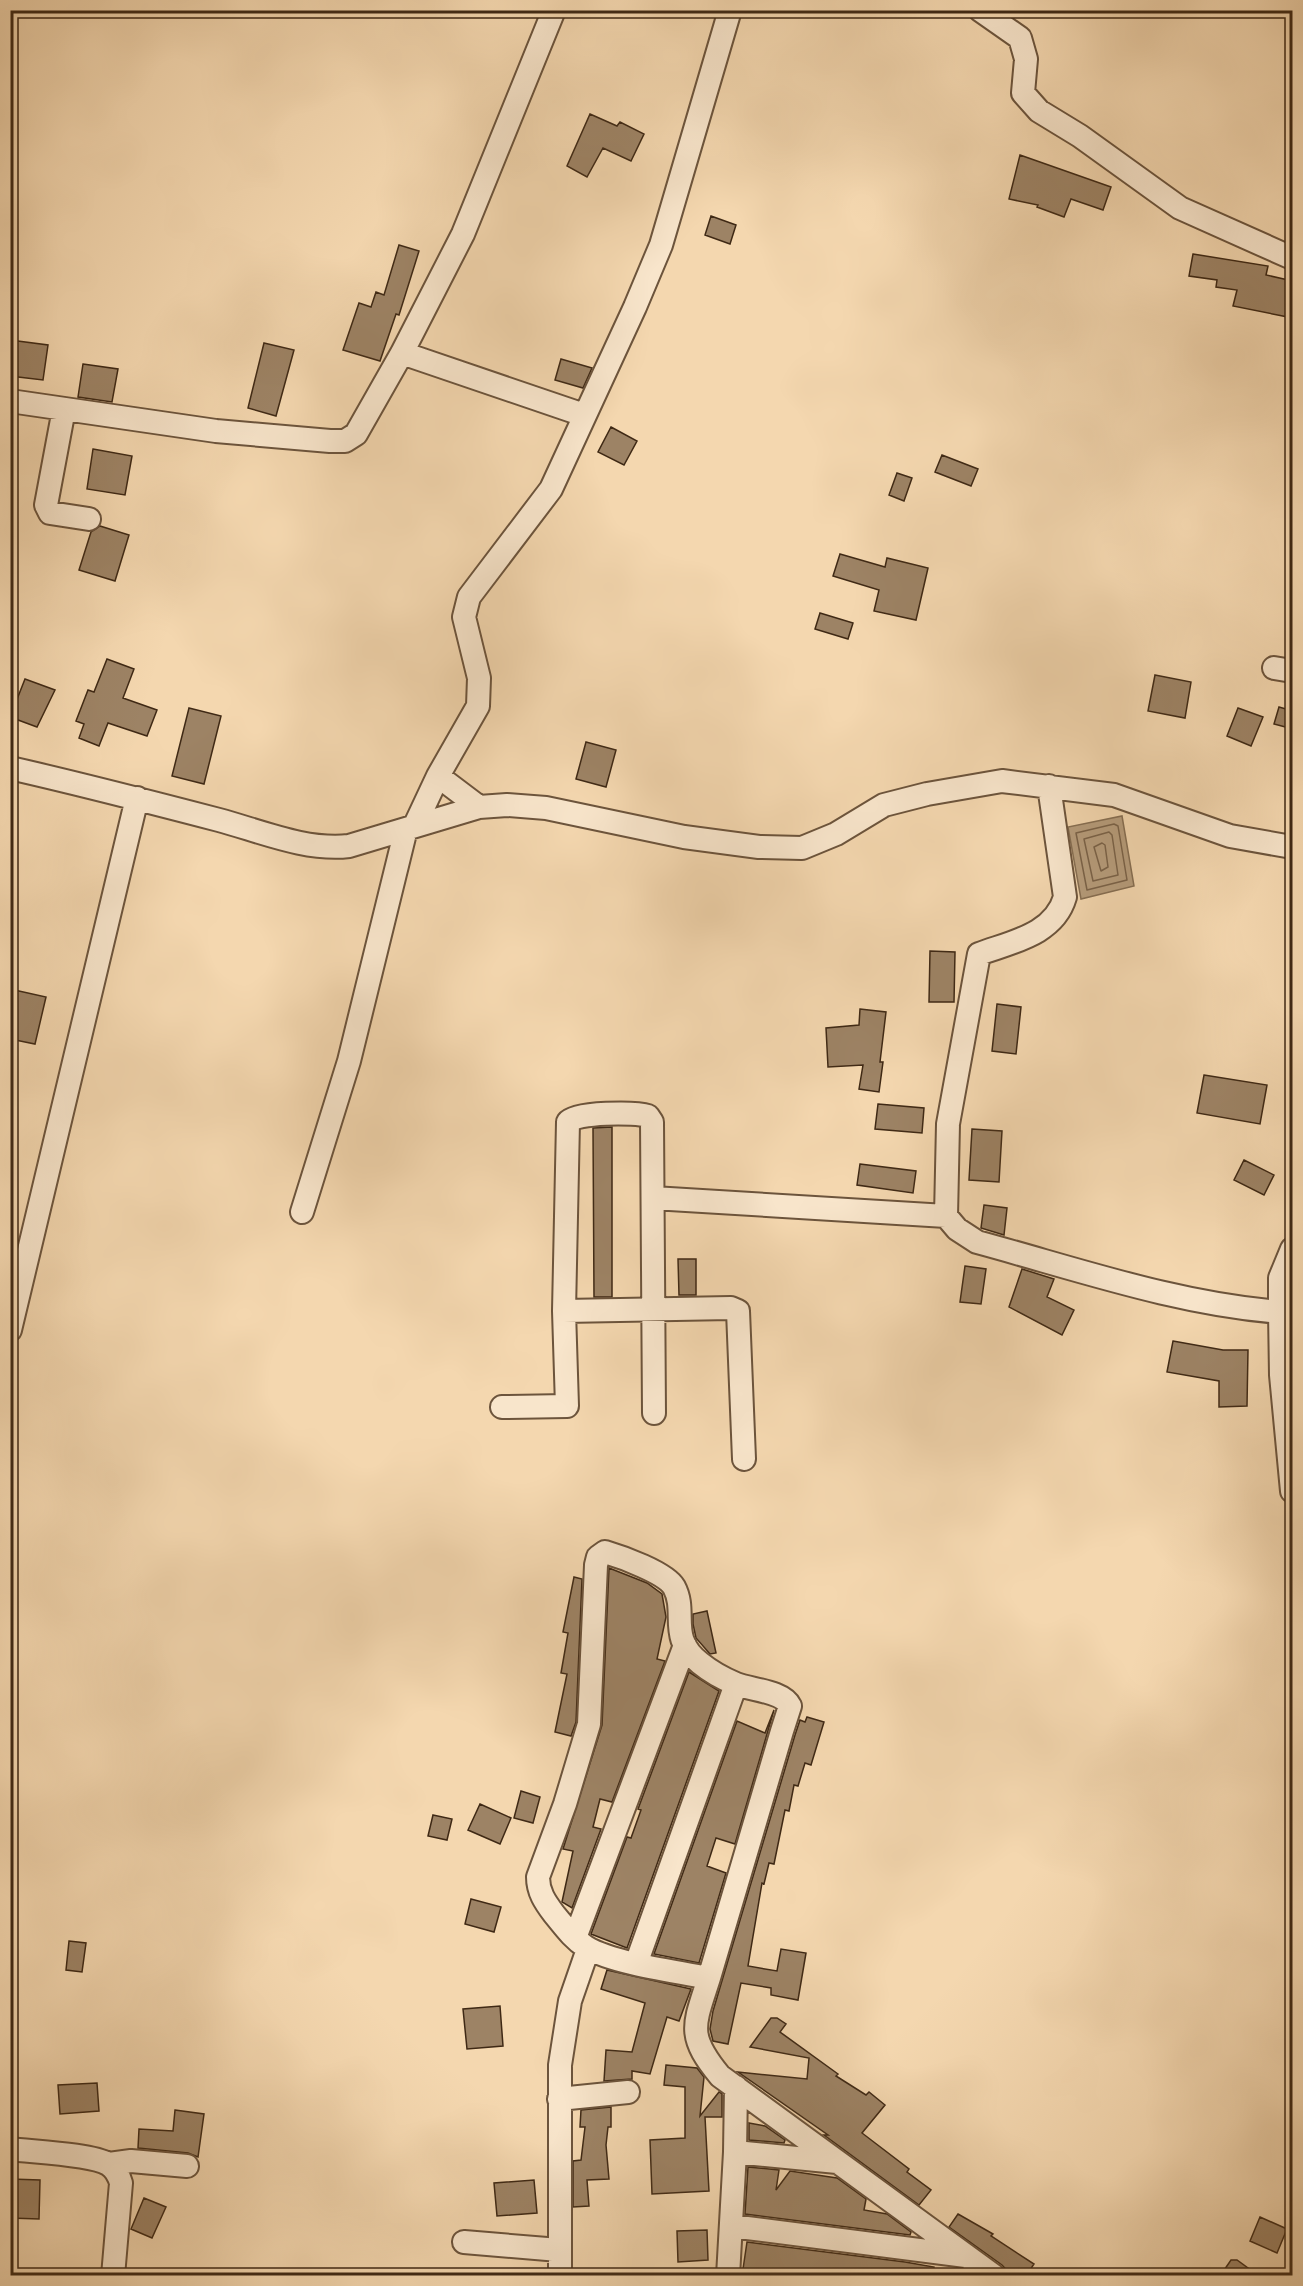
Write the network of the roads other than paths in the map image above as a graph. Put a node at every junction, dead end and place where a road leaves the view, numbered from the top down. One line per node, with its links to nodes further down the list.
1 (555, 10): 5 (street)
2 (730, 10): 8 (street)
3 (980, 10): 4 (street)
4 (1293, 258)
5 (402, 353): 7 (street); 8 (street)
6 (10, 400): 7 (street)
7 (64, 409): 9 (street)
8 (585, 415): 11 (street)
9 (89, 519)
10 (10, 768): 13 (street)
11 (438, 776): 14 (street); 15 (street)
12 (1049, 786): 14 (street); 16 (street); 19 (street)
13 (137, 798): 15 (street); 24 (street)
14 (479, 807): 15 (street)
15 (410, 827): 18 (street)
16 (1293, 847)
17 (653, 1198): 19 (street); 21 (street); 22 (street)
18 (302, 1212)
19 (946, 1216): 23 (street)
20 (1293, 1249): 23 (street)
21 (653, 1310): 22 (street); 27 (street); 28 (street)
22 (564, 1311): 26 (street)
23 (1280, 1312): 25 (street)
24 (10, 1330)
25 (1287, 1349): 29 (street)
26 (502, 1407)
27 (654, 1413)
28 (744, 1459)
29 (1293, 1491)
30 (685, 1645): 31 (street); 32 (street); 32 (street)
31 (736, 1684): 33 (street); 34 (street)
32 (582, 1944): 33 (street); 37 (street)
33 (636, 1964): 34 (street)
34 (708, 1978): 35 (street)
35 (736, 2087): 39 (street); 40 (street)
36 (628, 2092): 37 (street)
37 (559, 2099): 45 (street)
38 (10, 2149): 41 (street)
39 (735, 2152): 40 (street); 43 (street)
40 (838, 2162): 46 (street)
41 (109, 2164): 42 (street); 47 (street)
42 (187, 2166)
43 (731, 2226): 46 (street); 49 (street)
44 (464, 2242): 45 (street)
45 (559, 2250): 48 (street)
46 (968, 2256): 50 (street)
47 (114, 2276)
48 (560, 2276)
49 (728, 2276)
50 (994, 2276)

